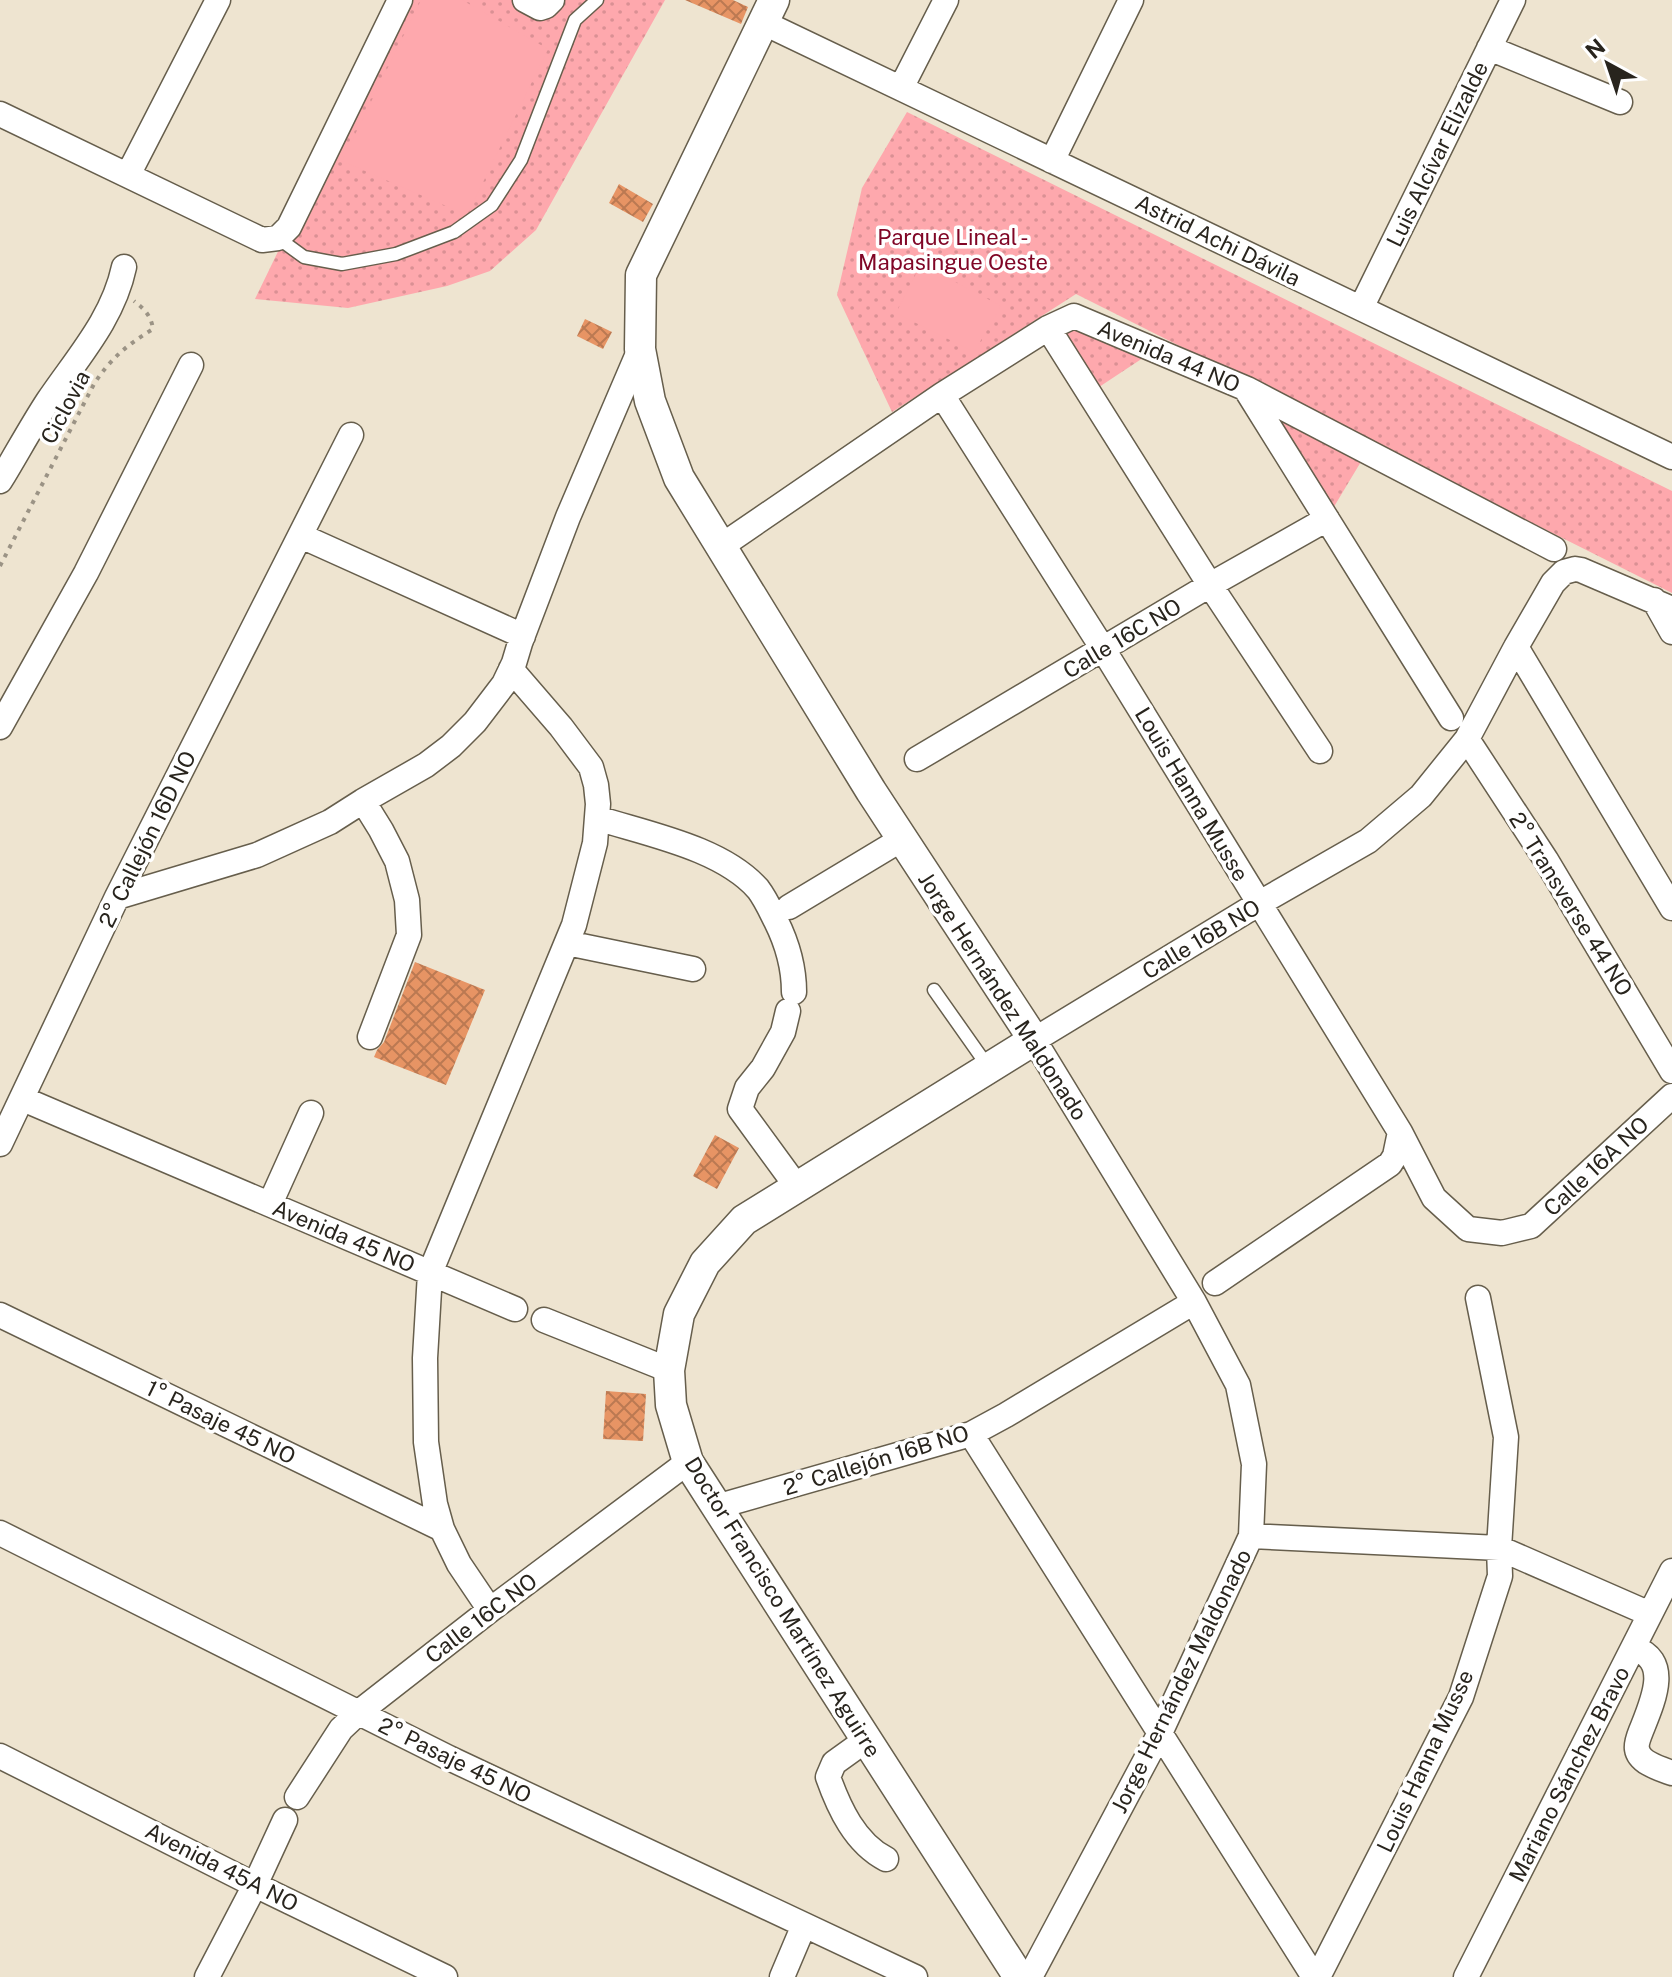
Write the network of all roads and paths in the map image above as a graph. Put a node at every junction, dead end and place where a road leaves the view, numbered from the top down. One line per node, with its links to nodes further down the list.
1 (218, 0): 15 (street)
2 (400, 0): 16 (street)
3 (525, 0): 4 (street)
4 (552, 0)
5 (597, 0): 16 (lane)
6 (946, 0): 11 (street)
7 (1131, 0): 14 (street)
8 (1513, 0): 10 (street, Luis Alcívar Elizalde)
9 (769, 11): 11 (street, Astrid Achi Dávila); 20 (street, Jorge Hernández Maldonado)
10 (1489, 48): 12 (street); 18 (street, Luis Alcívar Elizalde)
11 (901, 88): 14 (street, Astrid Achi Dávila)
12 (1620, 102)
13 (0, 114): 15 (street)
14 (1052, 161): 18 (street, Astrid Achi Dávila)
15 (128, 175): 16 (street)
16 (278, 238)
17 (122, 278): 26 (street); 31 (path, Ciclovia)
18 (1361, 308): 25 (street, Astrid Achi Dávila)
19 (1048, 328): 22 (street, Avenida 44 NO); 23 (street, Avenida 44 NO); 32 (street)
20 (640, 349): 29 (street, Jorge Hernández Maldonado); 35 (street)
21 (191, 365): 40 (street)
22 (1247, 389): 27 (street); 30 (street, Avenida 44 NO)
23 (942, 395): 29 (street, Avenida 44 NO); 37 (street, Louis Hanna Musse)
24 (351, 435): 28 (street, 2° Callejón 16D NO)
25 (1669, 449)
26 (0, 481)
27 (1327, 519): 32 (street, Calle 16C NO); 39 (street)
28 (301, 536): 35 (street); 47 (street, 2° Callejón 16D NO)
29 (720, 547): 46 (street, Jorge Hernández Maldonado)
30 (1554, 549)
31 (0, 566)
32 (1210, 585): 37 (street, Calle 16C NO); 42 (street)
33 (1663, 604): 34 (street); 36 (street, Calle 16B NO)
34 (1672, 632)
35 (523, 636): 38 (street)
36 (1516, 647): 41 (street, Calle 16B NO); 50 (street)
37 (1103, 649): 43 (street, Calle 16C NO); 48 (street, Louis Hanna Musse)
38 (511, 669): 44 (street); 45 (street)
39 (1451, 718)
40 (0, 727)
41 (1467, 739): 48 (street, Calle 16B NO); 57 (street, 2° Transverse 44 NO)
42 (1320, 751)
43 (917, 759)
44 (363, 801): 47 (street); 54 (street)
45 (597, 818): 51 (street); 63 (street)
46 (902, 839): 49 (street); 55 (street, Jorge Hernández Maldonado)
47 (117, 897): 59 (street, 2° Callejón 16D NO)
48 (1258, 904): 55 (street, Calle 16B NO); 61 (street, Louis Hanna Musse)
49 (789, 907)
50 (1672, 908)
51 (567, 943): 52 (street); 67 (street)
52 (693, 969)
53 (934, 990): 56 (lane)
54 (370, 1037)
55 (1034, 1040): 56 (street, Calle 16B NO); 70 (street, Jorge Hernández Maldonado)
56 (989, 1068): 63 (street, Calle 16B NO)
57 (1672, 1071)
58 (1672, 1096): 64 (street, Calle 16A NO)
59 (23, 1099): 62 (street, 2° Callejón 16D NO); 65 (street, Avenida 45 NO)
60 (311, 1113): 65 (street)
61 (1400, 1132): 64 (street, Louis Hanna Musse); 68 (street)
62 (0, 1144)
63 (797, 1187): 66 (street, Calle 16B NO)
64 (1434, 1198)
65 (270, 1204): 67 (street, Avenida 45 NO)
66 (744, 1220): 74 (street, Doctor Francisco Martínez Aguirre)
67 (430, 1273): 71 (street); 78 (street, Avenida 45 NO)
68 (1215, 1283)
69 (1478, 1298): 81 (street, Louis Hanna Musse)
70 (1194, 1302): 75 (street, 2° Callejón 16B NO); 80 (street, Jorge Hernández Maldonado)
71 (515, 1309)
72 (0, 1315): 78 (street, 1° Pasaje 45 NO)
73 (544, 1320): 74 (street)
74 (669, 1370): 76 (street, Doctor Francisco Martínez Aguirre)
75 (971, 1434): 77 (street, 2° Callejón 16B NO); 87 (street)
76 (688, 1462): 77 (street, Doctor Francisco Martínez Aguirre); 83 (street, Calle 16C NO)
77 (716, 1507): 88 (street, Doctor Francisco Martínez Aguirre)
78 (442, 1529): 83 (street, Avenida 45 NO)
79 (0, 1533): 86 (street, 2° Pasaje 45 NO)
80 (1251, 1536): 81 (street); 87 (street, Jorge Hernández Maldonado)
81 (1499, 1548): 84 (street); 102 (street, Louis Hanna Musse)
82 (1672, 1571): 84 (street, Mariano Sánchez Bravo)
83 (490, 1610): 86 (street, Calle 16C NO)
84 (1650, 1614): 85 (street, Mariano Sánchez Bravo)
85 (1633, 1648): 90 (street); 103 (street, Mariano Sánchez Bravo)
86 (358, 1713): 91 (street, Calle 16C NO); 95 (street, 2° Pasaje 45 NO)
87 (1160, 1733): 101 (street, Jorge Hernández Maldonado); 102 (street)
88 (866, 1740): 93 (street); 100 (street, Doctor Francisco Martínez Aguirre)
89 (0, 1756): 94 (street, Avenida 45A NO)
90 (1672, 1773)
91 (297, 1797)
92 (285, 1820): 94 (street)
93 (886, 1859)
94 (255, 1885): 96 (street); 97 (street, Avenida 45A NO)
95 (804, 1925): 98 (street); 99 (street, 2° Pasaje 45 NO)
96 (207, 1977)
97 (445, 1977)
98 (782, 1977)
99 (915, 1977)
100 (1019, 1977)
101 (1030, 1977)
102 (1316, 1977)
103 (1466, 1977)

